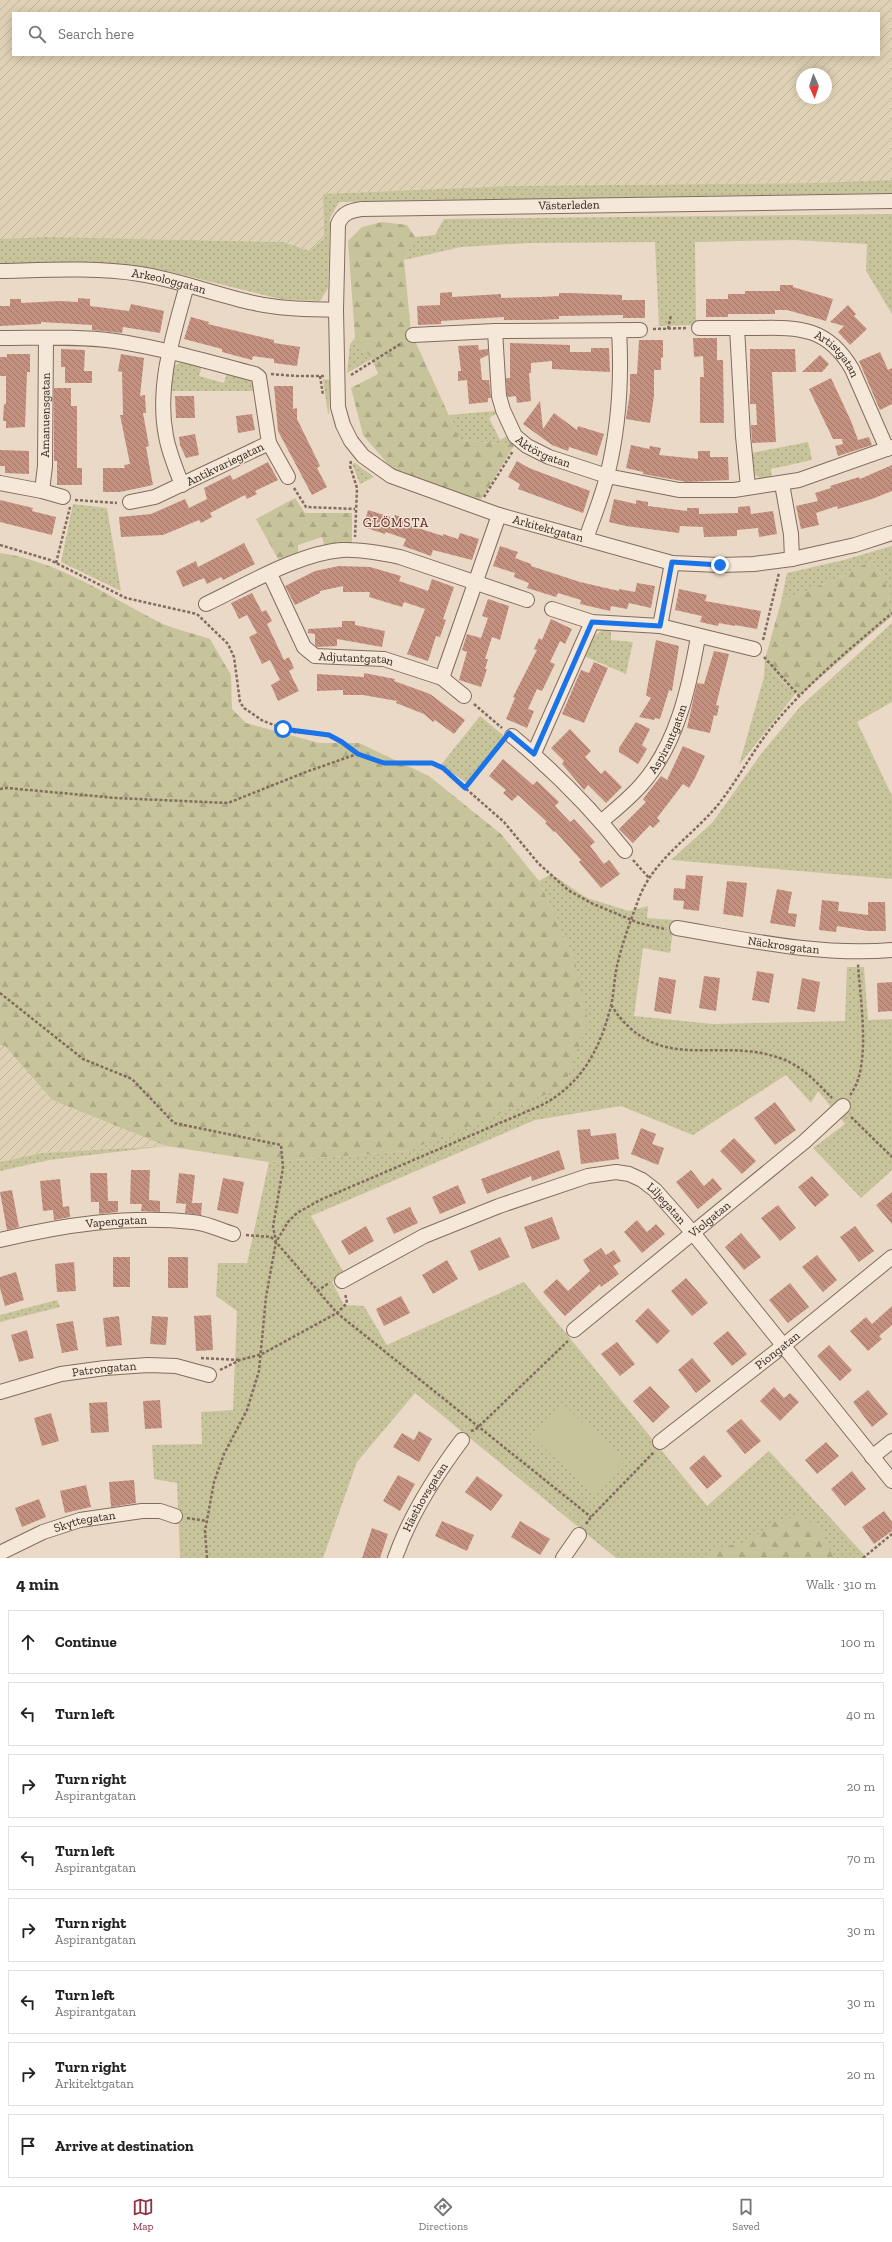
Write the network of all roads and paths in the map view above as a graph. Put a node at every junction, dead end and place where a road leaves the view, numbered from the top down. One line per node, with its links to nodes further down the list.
1 (892, 201): 4 (street, Västerleden)
2 (0, 271): 3 (street, Arkeologgatan)
3 (187, 285): 4 (street, Arkeologgatan); 15 (street, Antikvariegatan)
4 (336, 310): 19 (street, Arkitektgatan)
5 (671, 315): 8 (path)
6 (699, 328): 7 (street, Artistgatan); 8 (path)
7 (737, 328): 18 (street, Artistgatan); 25 (street)
8 (668, 329): 10 (path)
9 (619, 330): 10 (street); 11 (street); 20 (street)
10 (640, 330)
11 (495, 331): 12 (street); 16 (street, Aktörgatan)
12 (413, 336)
13 (0, 338): 14 (street)
14 (46, 338): 15 (street); 27 (street, Amanuensgatan)
15 (169, 352): 17 (street, Antikvariegatan); 24 (street, Antikvariegatan)
16 (521, 441): 20 (street, Aktörgatan); 30 (path)
17 (269, 443): 21 (street, Antikvariegatan); 24 (street, Antikvariegatan)
18 (889, 448): 23 (street, Artistgatan)
19 (361, 453): 30 (street, Arkitektgatan); 31 (path)
20 (607, 476): 26 (street, Aktörgatan); 34 (street)
21 (288, 477): 31 (path)
22 (0, 483): 27 (street)
23 (782, 484): 25 (street, Artistgatan); 37 (street)
24 (182, 485): 29 (street, Antikvariegatan)
25 (748, 487): 26 (street, Artistgatan)
26 (678, 490)
27 (42, 491): 28 (street)
28 (67, 498): 29 (path); 39 (path)
29 (130, 502)
30 (478, 507): 32 (street, Arkitektgatan)
31 (355, 509): 36 (path)
32 (499, 515): 34 (street, Arkitektgatan); 41 (street)
33 (892, 533): 37 (street, Arkitektgatan)
34 (586, 539): 38 (street, Arkitektgatan)
35 (0, 545): 39 (path)
36 (355, 550): 40 (street); 41 (street)
37 (785, 560): 38 (street, Arkitektgatan); 49 (path)
38 (672, 562): 47 (street)
39 (56, 563): 54 (path)
40 (270, 574): 43 (street); 50 (street, Adjutantgatan)
41 (475, 583): 42 (street); 50 (street)
42 (527, 600)
43 (206, 604)
44 (552, 609): 46 (street)
45 (892, 613): 52 (path)
46 (592, 622): 47 (street); 55 (street)
47 (660, 626): 48 (street)
48 (698, 637): 49 (street); 58 (street, Aspirantgatan)
49 (756, 650): 52 (path)
50 (442, 678): 51 (street, Adjutantgatan)
51 (464, 696): 53 (path)
52 (800, 697): 60 (path)
53 (511, 735): 55 (street); 56 (path)
54 (358, 754): 56 (path); 57 (path)
55 (534, 754): 58 (street)
56 (465, 788): 61 (path)
57 (0, 789)
58 (602, 822): 59 (street)
59 (625, 851): 60 (path)
60 (649, 878): 61 (path)
61 (632, 919): 62 (path); 66 (path)
62 (677, 928): 63 (street, Näckrosgatan)
63 (892, 950)
64 (858, 962): 67 (path)
65 (0, 993): 72 (path)
66 (611, 1005): 67 (path); 72 (path)
67 (843, 1106): 68 (path); 70 (street, Violgatan)
68 (892, 1157)
69 (233, 1234): 71 (street, Vapengatan); 72 (path)
70 (693, 1234): 74 (street, Liljegatan); 76 (street, Violgatan); 77 (street, Liljegatan)
71 (0, 1240)
72 (276, 1242): 75 (path); 78 (path)
73 (892, 1257): 77 (street, Piongatan)
74 (342, 1281): 75 (path)
75 (337, 1313): 78 (path); 81 (path)
76 (574, 1330): 81 (path)
77 (783, 1346): 84 (street, Piongatan); 85 (street, Liljegatan)
78 (262, 1354): 79 (path); 88 (path)
79 (209, 1375): 80 (street, Patrongatan)
80 (0, 1392)
81 (478, 1427): 82 (path); 84 (path)
82 (462, 1440): 93 (street, Hästhovsgatan)
83 (892, 1441): 85 (street)
84 (660, 1442)
85 (872, 1457): 86 (street, Liljegatan)
86 (892, 1481)
87 (175, 1516): 88 (path); 91 (street, Skyttegatan)
88 (206, 1521): 92 (path)
89 (892, 1534): 95 (path)
90 (579, 1535): 94 (street)
91 (0, 1553)
92 (207, 1558)
93 (395, 1558)
94 (563, 1558)
95 (863, 1558)

